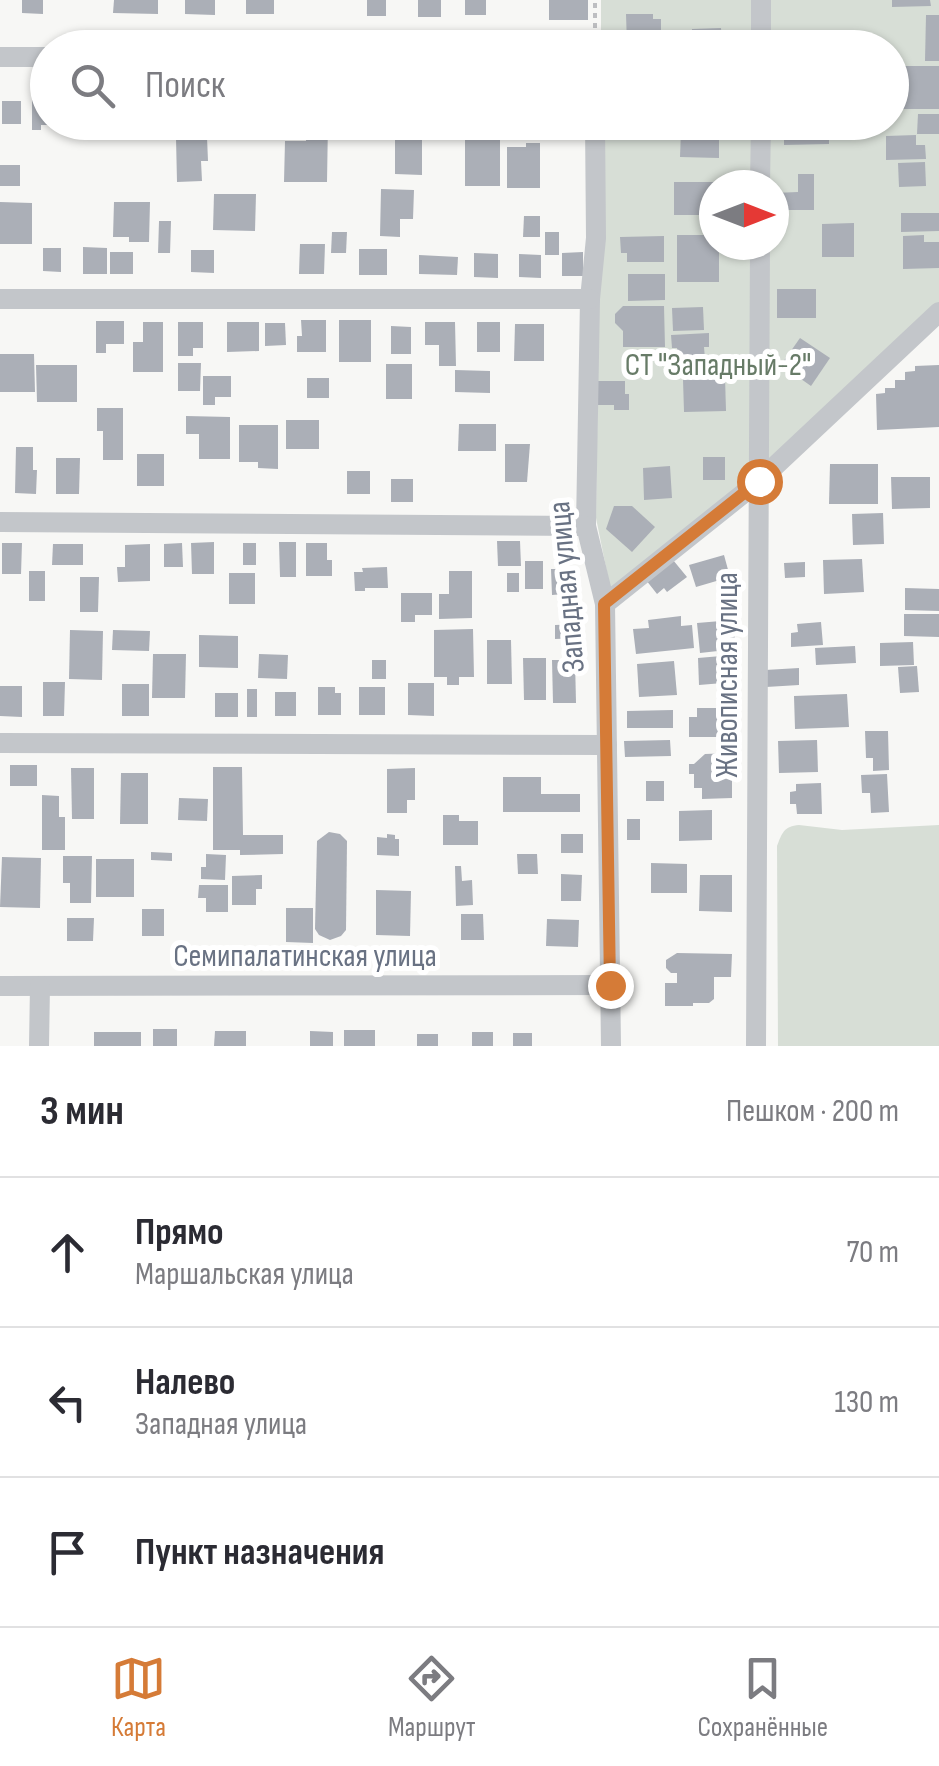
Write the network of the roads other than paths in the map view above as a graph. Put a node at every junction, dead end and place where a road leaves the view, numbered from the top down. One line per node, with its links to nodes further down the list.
1 (761, 0): 2 (street)
2 (761, 30)
3 (0, 57): 4 (street)
4 (30, 57)
5 (595, 140): 9 (street, Западная улица)
6 (760, 140): 7 (street)
7 (760, 170)
8 (760, 260): 12 (street, Живописная улица)
9 (590, 298): 10 (street); 14 (street, Западная улица)
10 (0, 299)
11 (939, 312): 12 (street)
12 (759, 481): 15 (street); 23 (street, Живописная улица)
13 (0, 522): 14 (street)
14 (586, 526): 15 (street, Западная улица)
15 (604, 604): 17 (street, Западная улица)
16 (0, 743): 17 (street)
17 (608, 745): 18 (street, Западная улица)
18 (610, 985): 20 (street, Семипалатинская улица); 22 (street, Западная улица)
19 (0, 986): 20 (street, Семипалатинская улица)
20 (40, 986): 21 (street)
21 (39, 1046)
22 (610, 1046)
23 (756, 1046)

